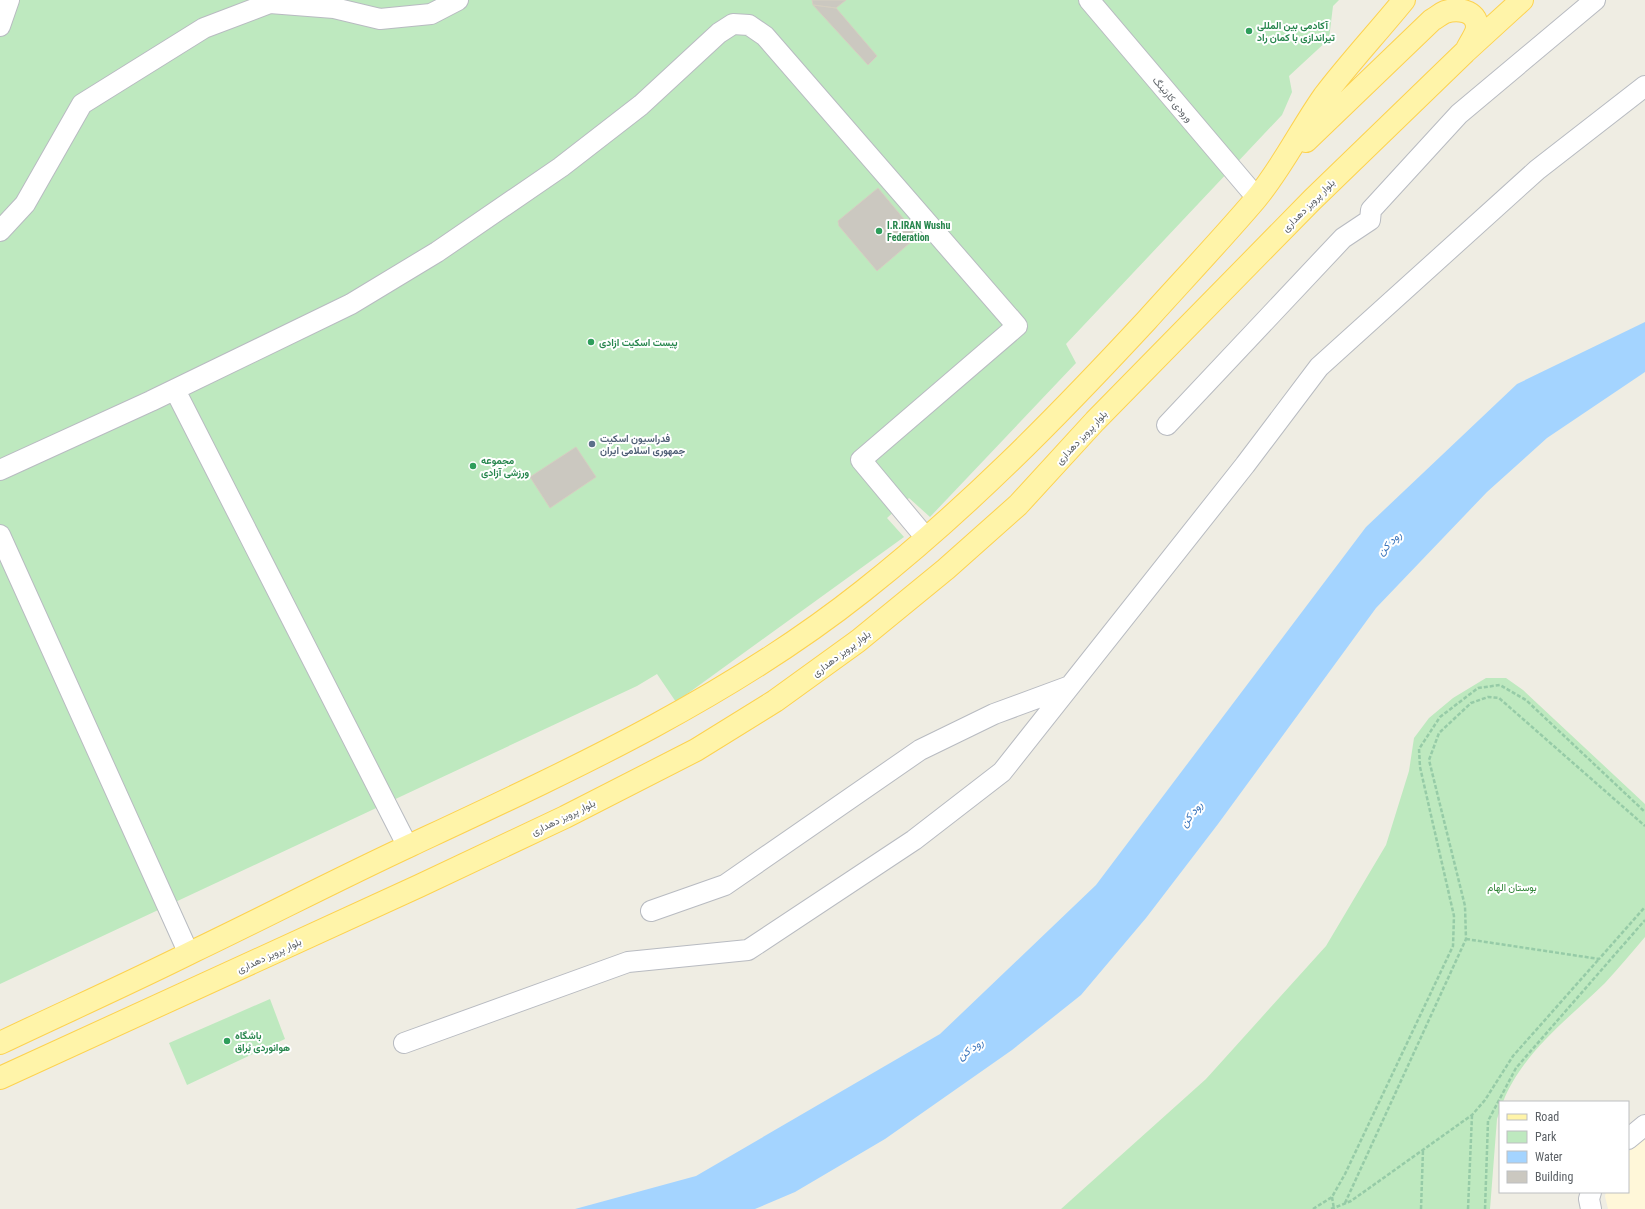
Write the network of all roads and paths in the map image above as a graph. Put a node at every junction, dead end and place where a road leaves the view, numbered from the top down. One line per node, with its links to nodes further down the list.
1 (10, 0): 7 (street)
2 (458, 0): 12 (street)
3 (1089, 0): 11 (street, ورودی کارتینگ)
4 (1404, 0): 10 (main road)
5 (1522, 0): 8 (main road, بلوار پرویز دهداری)
6 (1595, 0): 14 (street)
7 (0, 26)
8 (1465, 52): 10 (main road); 30 (main road, بلوار پرویز دهداری)
9 (1645, 86): 18 (street)
10 (1282, 164): 11 (main road)
11 (1257, 198): 17 (main road)
12 (0, 231)
13 (175, 390): 15 (street); 17 (street); 21 (street)
14 (1167, 425)
15 (0, 470)
16 (0, 535): 26 (street)
17 (926, 538): 21 (main road)
18 (1070, 686): 23 (street); 29 (street)
19 (1645, 812): 36 (path)
20 (1645, 826): 25 (path)
21 (408, 847): 26 (main road)
22 (1645, 907): 27 (path)
23 (651, 912)
24 (1645, 920): 42 (path)
25 (1466, 939): 27 (path); 37 (path)
26 (189, 954): 28 (main road)
27 (1599, 959): 31 (path)
28 (0, 1042)
29 (404, 1044)
30 (0, 1078)
31 (1472, 1115): 34 (path); 41 (path)
32 (1645, 1126): 33 (street)
33 (1629, 1138)
34 (1423, 1150): 37 (path); 40 (path)
35 (1591, 1193): 43 (street)
36 (1332, 1197): 38 (path); 39 (path)
37 (1345, 1203): 38 (path)
38 (1333, 1208)
39 (1312, 1209)
40 (1421, 1209)
41 (1468, 1209)
42 (1485, 1209)
43 (1591, 1209)

